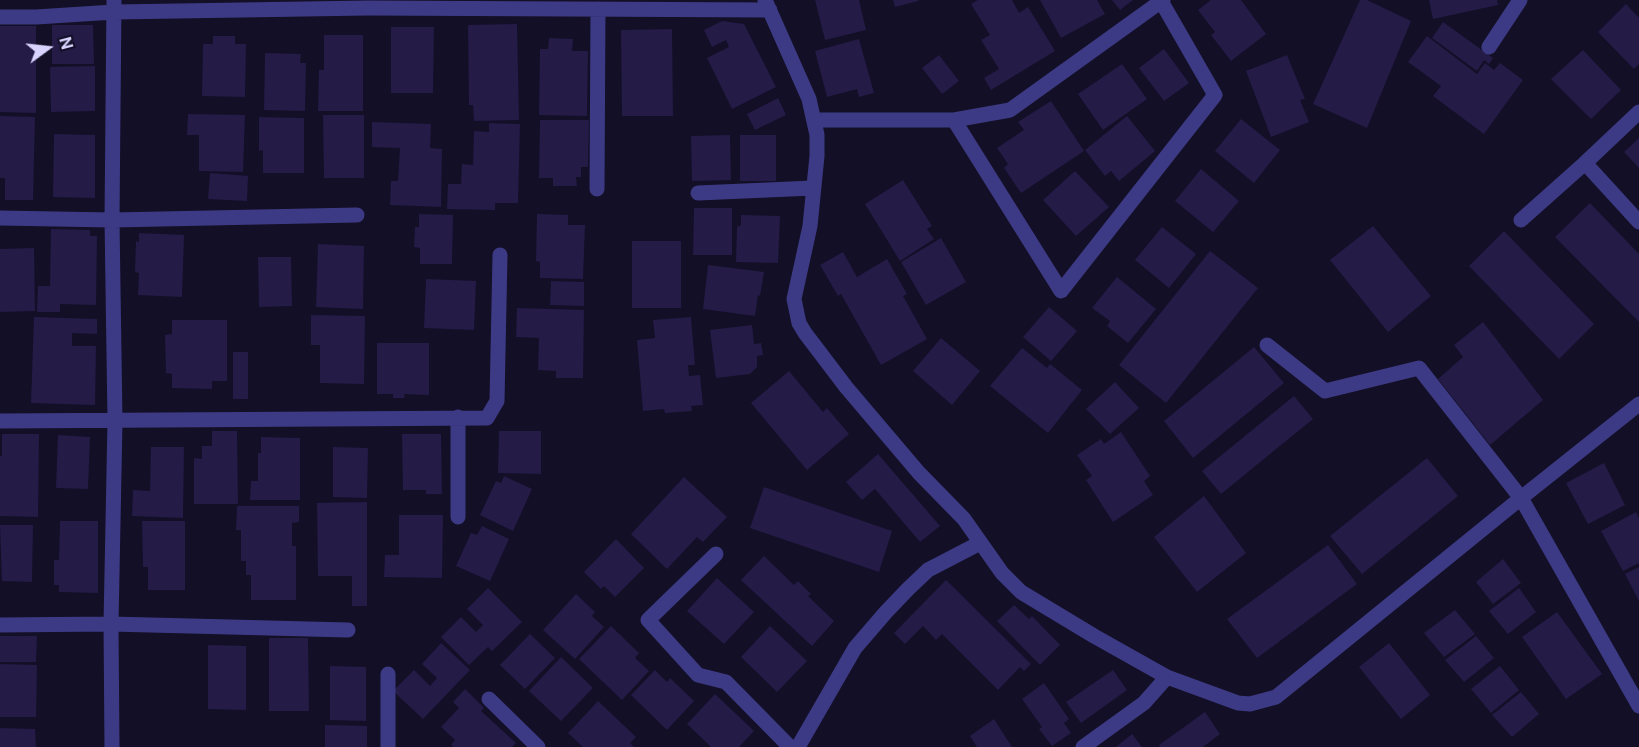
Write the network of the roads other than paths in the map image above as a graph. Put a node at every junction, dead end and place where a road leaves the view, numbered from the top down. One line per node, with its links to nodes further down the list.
1 (1521, 0): 7 (street)
2 (1162, 1): 10 (street); 10 (street)
3 (767, 5): 5 (street); 9 (street)
4 (114, 6): 5 (street); 6 (street); 17 (street)
5 (598, 9): 13 (street)
6 (0, 16)
7 (1489, 47)
8 (1639, 112): 11 (street)
9 (815, 120): 10 (street); 12 (street)
10 (954, 120)
11 (1586, 163): 18 (street); 19 (street)
12 (813, 188): 14 (street); 28 (street)
13 (597, 189)
14 (698, 193)
15 (357, 215): 17 (street)
16 (0, 218): 17 (street)
17 (112, 220): 25 (street)
18 (1521, 220)
19 (1639, 222)
20 (500, 255): 23 (street)
21 (1267, 345): 26 (street)
22 (1639, 404): 26 (street)
23 (458, 417): 25 (street); 27 (street)
24 (0, 421): 25 (street)
25 (115, 421): 30 (street)
26 (1521, 498): 34 (street); 36 (street)
27 (458, 517)
28 (980, 543): 34 (street); 41 (street)
29 (716, 554): 40 (street)
30 (111, 624): 31 (street); 32 (street); 37 (street)
31 (0, 625)
32 (348, 630)
33 (388, 674): 38 (street)
34 (1167, 677): 42 (street)
35 (489, 699): 39 (street)
36 (1639, 706)
37 (112, 747)
38 (388, 747)
39 (538, 747)
40 (790, 747)
41 (798, 747)
42 (1083, 747)

